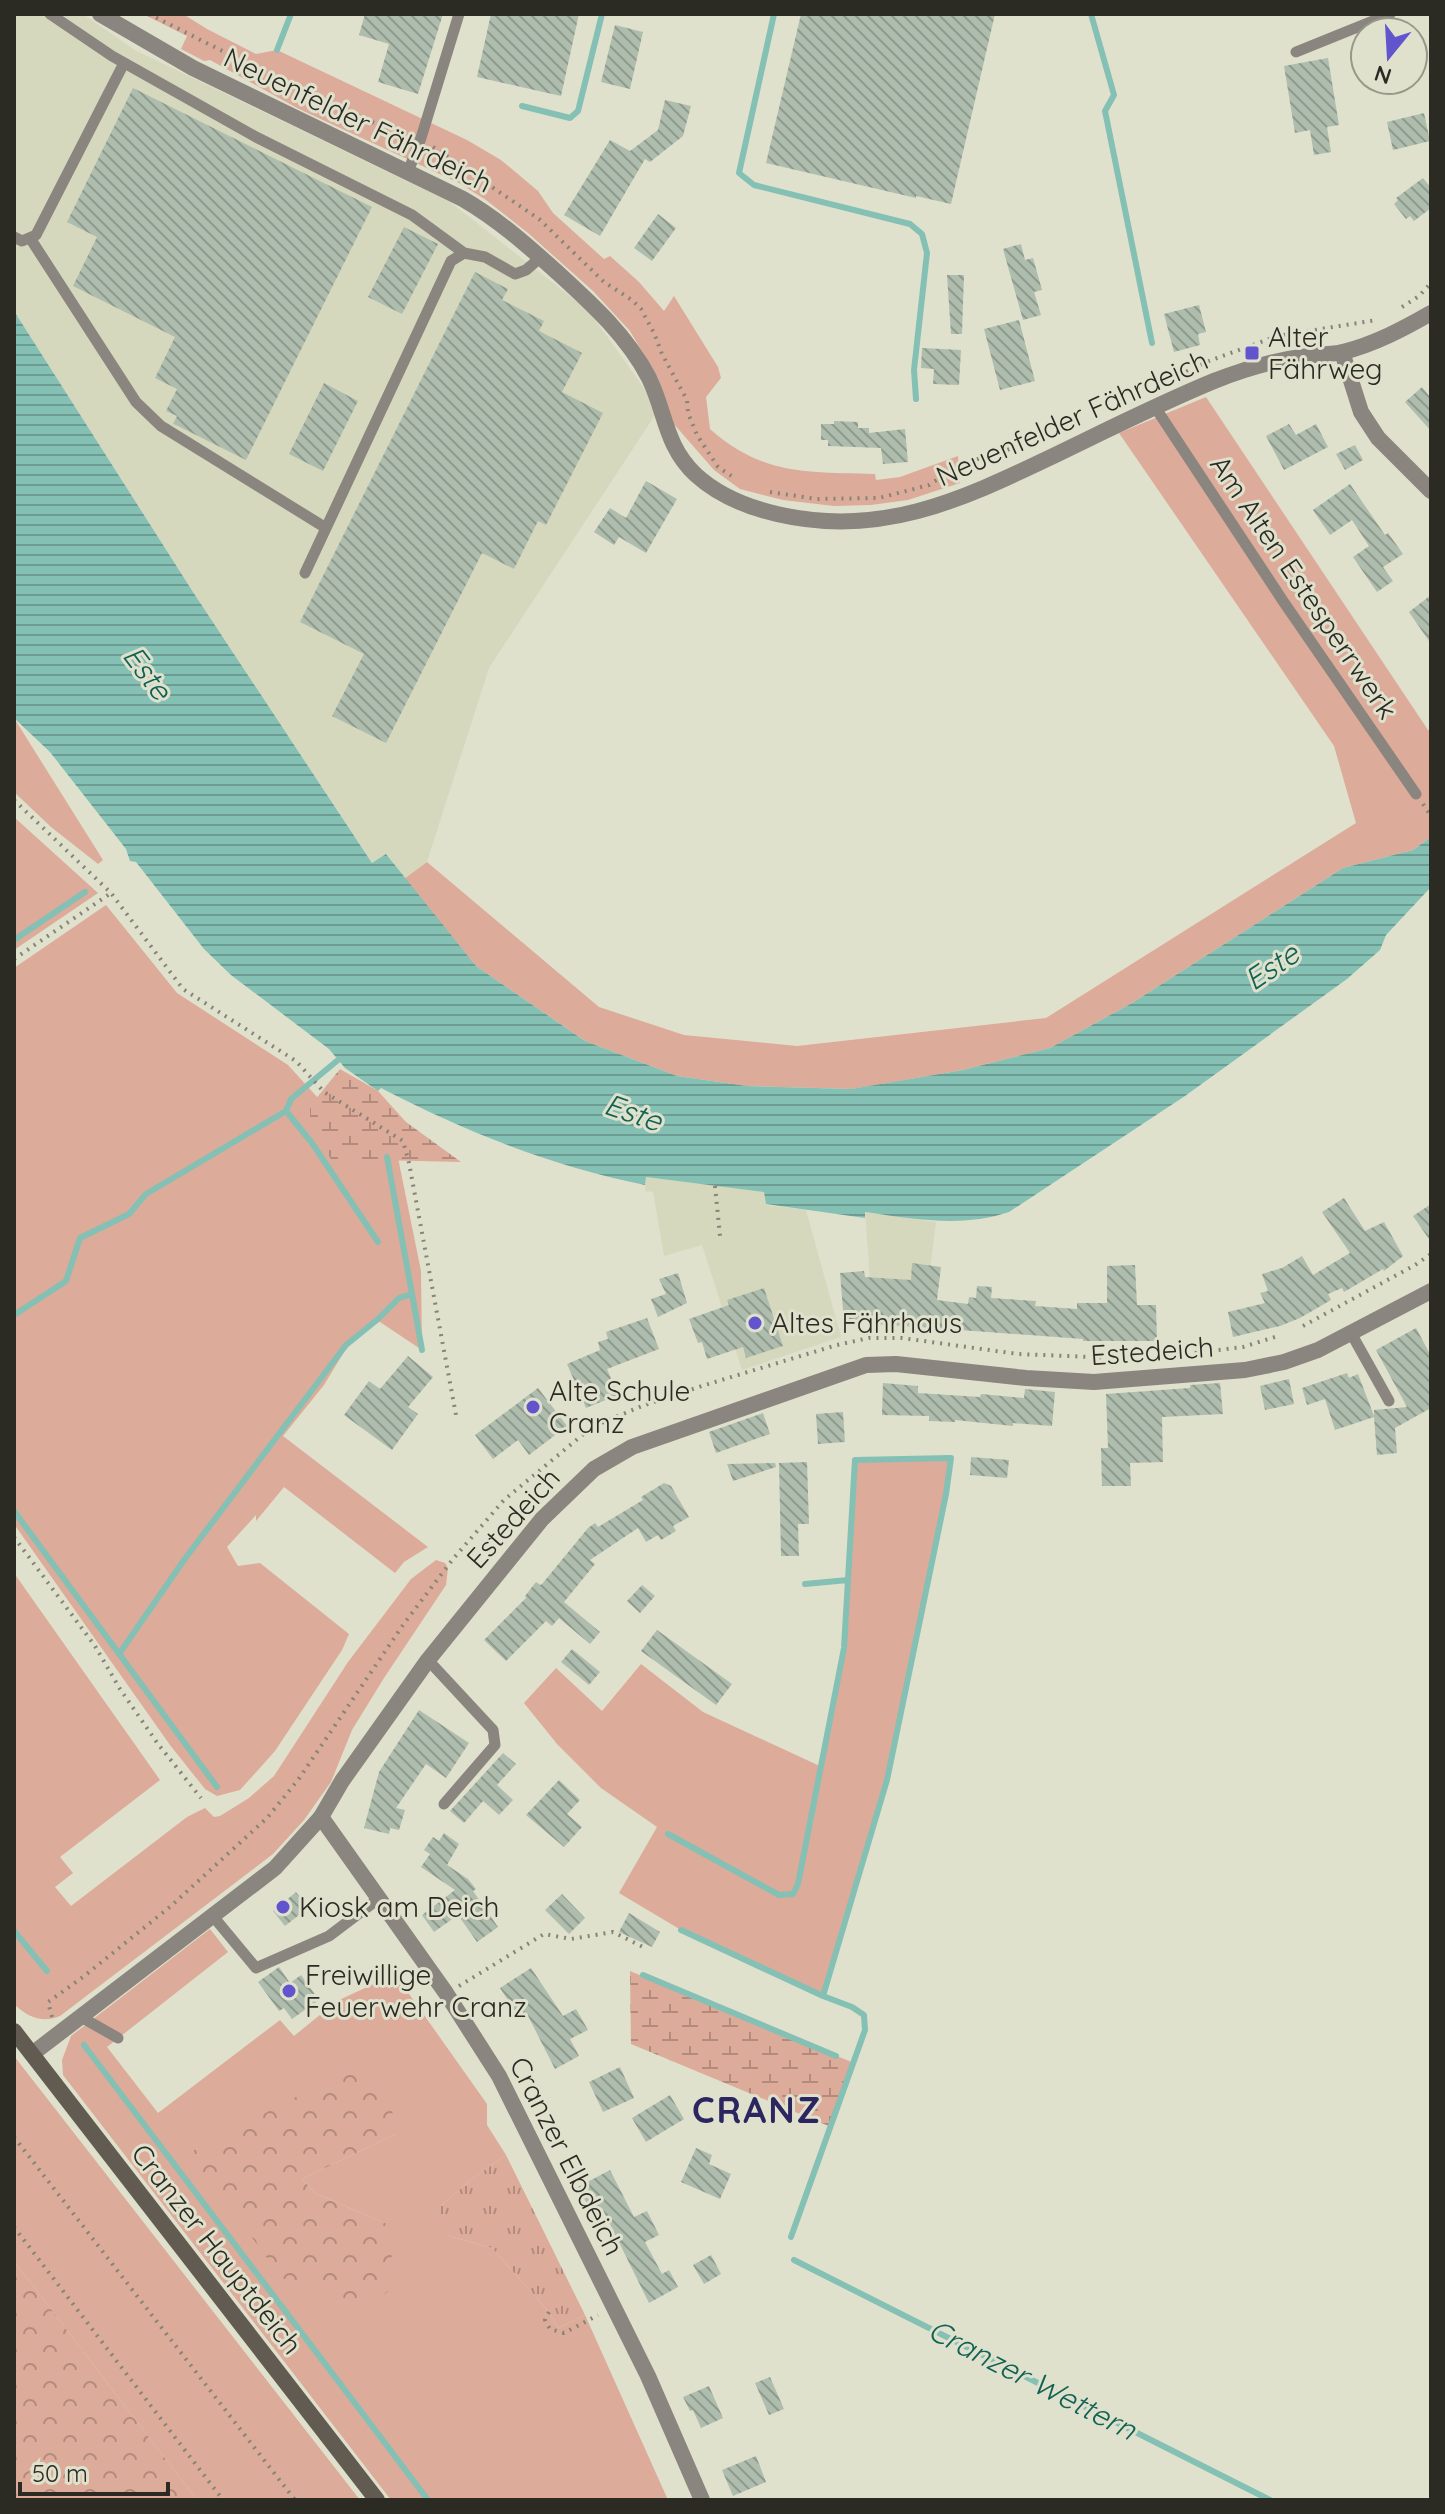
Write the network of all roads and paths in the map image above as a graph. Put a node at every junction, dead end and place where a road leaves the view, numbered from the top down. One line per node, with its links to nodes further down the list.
1 (50, 14): 7 (lane)
2 (100, 14): 9 (street, Neuenfelder Fährdeich)
3 (149, 14): 8 (path)
4 (459, 14): 8 (lane)
5 (1390, 14): 6 (lane)
6 (1296, 52)
7 (124, 63): 11 (lane); 12 (lane)
8 (421, 138): 9 (lane); 24 (path)
9 (408, 172): 13 (street, Neuenfelder Fährdeich)
10 (14, 237): 11 (lane)
11 (30, 238): 27 (lane)
12 (464, 253): 13 (lane); 27 (lane)
13 (541, 257): 22 (street, Neuenfelder Fährdeich)
14 (1431, 283): 15 (path)
15 (1394, 312)
16 (1431, 313): 19 (street, Neuenfelder Fährdeich)
17 (1382, 319): 18 (path)
18 (1298, 333)
19 (1342, 352): 22 (street, Neuenfelder Fährdeich); 26 (street)
20 (1173, 364): 21 (path)
21 (1176, 377)
22 (1155, 407): 29 (lane, Am Alten Estesperrwerk)
23 (1059, 434): 25 (path)
24 (741, 482)
25 (760, 489)
26 (1431, 491)
27 (326, 528): 28 (lane)
28 (305, 573)
29 (1416, 794)
30 (14, 800): 31 (path)
31 (111, 893): 32 (path); 40 (path)
32 (14, 959)
33 (715, 1186): 34 (path)
34 (720, 1236)
35 (1431, 1254): 37 (path)
36 (1431, 1291): 38 (street, Estedeich)
37 (1303, 1326)
38 (1351, 1333): 39 (lane); 43 (street, Estedeich)
39 (1389, 1401)
40 (456, 1415)
41 (592, 1427): 52 (path)
42 (14, 1537): 44 (path)
43 (428, 1660): 45 (lane); 46 (street, Estedeich)
44 (201, 1798)
45 (444, 1804)
46 (321, 1817): 47 (street, Cranzer Elbdeich); 48 (street, Estedeich)
47 (378, 1899): 48 (lane); 50 (street, Cranzer Elbdeich)
48 (212, 1915): 51 (street, Estedeich)
49 (647, 1949): 50 (path)
50 (446, 1993): 58 (street, Cranzer Elbdeich)
51 (81, 2017): 54 (lane); 55 (street, Estedeich)
52 (54, 2021)
53 (14, 2031): 55 (main road, Cranzer Hauptdeich)
54 (118, 2038)
55 (32, 2054): 62 (main road, Cranzer Hauptdeich)
56 (14, 2137): 61 (path)
57 (14, 2227): 60 (path)
58 (615, 2307): 59 (path); 63 (street, Cranzer Elbdeich)
59 (549, 2312)
60 (223, 2500)
61 (295, 2500)
62 (377, 2500)
63 (702, 2500)

